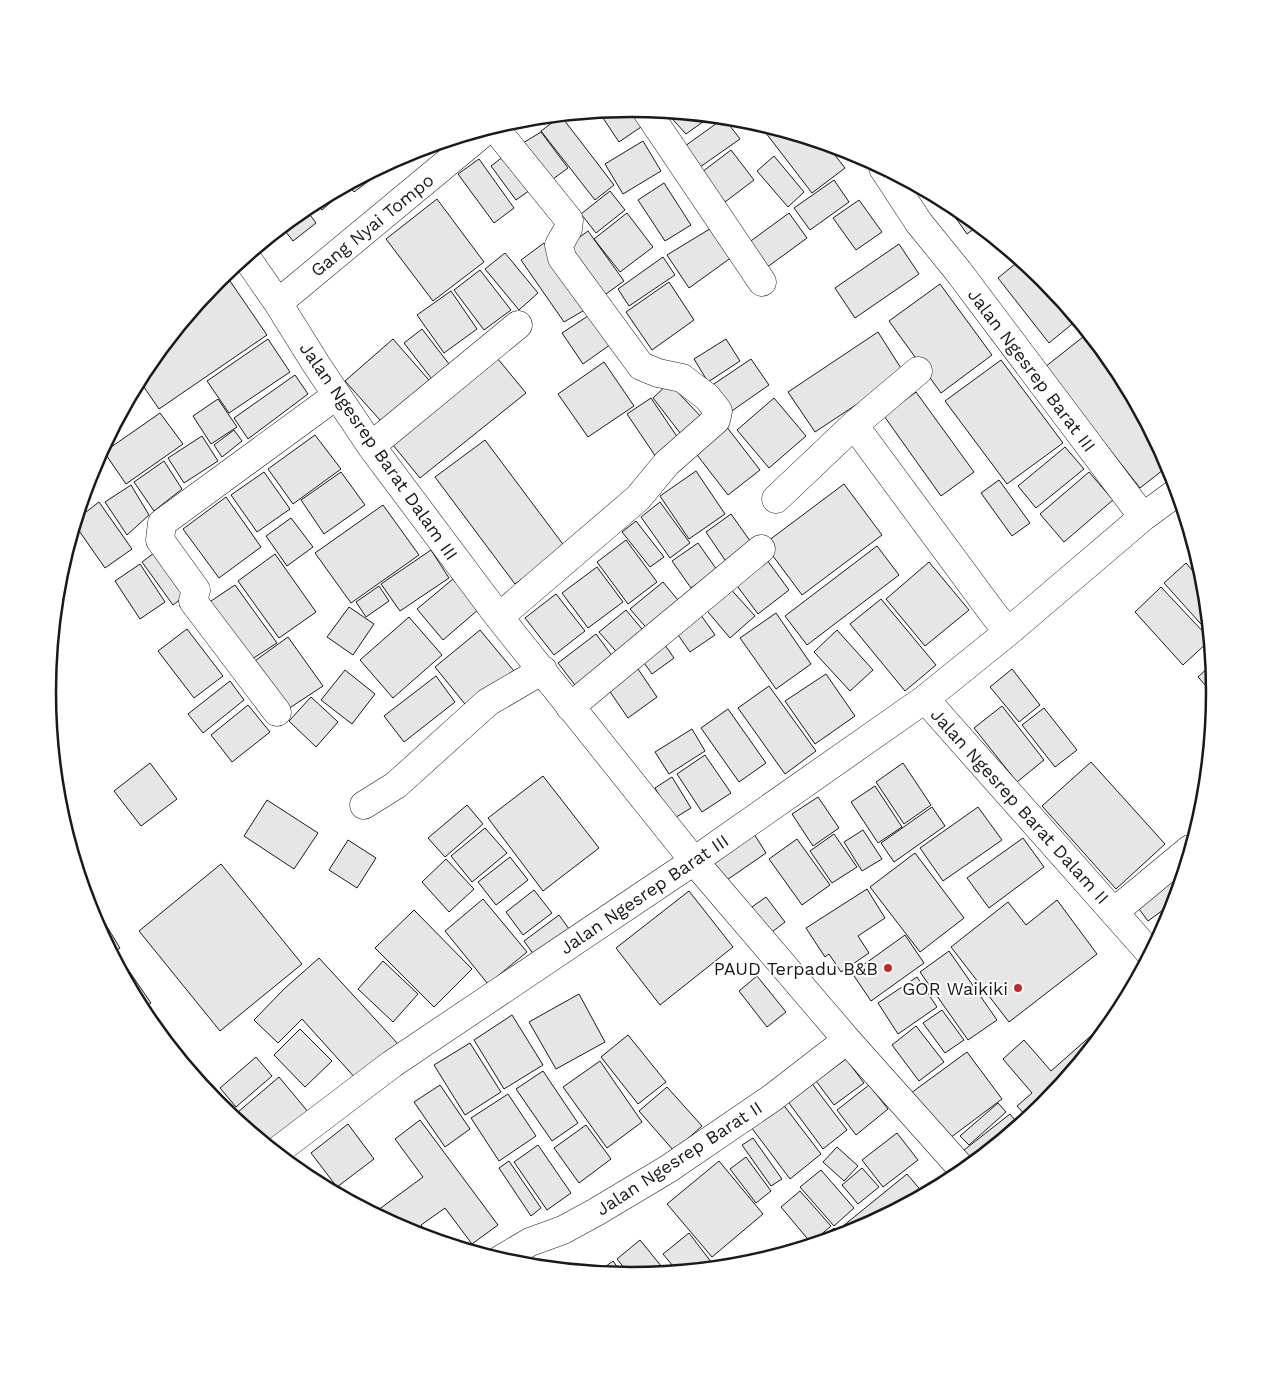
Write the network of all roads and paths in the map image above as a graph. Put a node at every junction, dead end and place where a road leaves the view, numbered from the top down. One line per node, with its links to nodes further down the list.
1 (651, 118): 6 (street)
2 (499, 133): 17 (street)
3 (476, 139): 7 (street, Gang Nyai Tompo)
4 (891, 180): 15 (street, Jalan Ngesrep Barat III)
5 (250, 262): 7 (street, Jalan Ngesrep Barat Dalam III)
6 (762, 282)
7 (278, 303): 10 (street, Jalan Ngesrep Barat Dalam III)
8 (518, 325): 12 (street)
9 (918, 371): 11 (street)
10 (337, 395): 12 (street, Jalan Ngesrep Barat Dalam III); 22 (street)
11 (854, 425): 14 (street); 18 (street)
12 (371, 446): 17 (street, Jalan Ngesrep Barat Dalam III)
13 (1171, 496): 15 (street, Jalan Ngesrep Barat III)
14 (776, 499)
15 (1144, 517): 18 (street, Jalan Ngesrep Barat III)
16 (760, 549): 21 (street)
17 (499, 617): 19 (street, Jalan Ngesrep Barat Dalam III)
18 (1008, 632): 20 (street, Jalan Ngesrep Barat III)
19 (543, 670): 21 (street, Jalan Ngesrep Barat Dalam III); 23 (street)
20 (925, 699): 25 (street, Jalan Ngesrep Barat III); 26 (street, Jalan Ngesrep Barat Dalam II)
21 (570, 707): 25 (street, Jalan Ngesrep Barat Dalam III)
22 (277, 712)
23 (364, 805)
24 (1181, 857): 26 (street, Jalan Ngesrep Barat Dalam II)
25 (694, 861): 28 (street); 29 (street, Jalan Ngesrep Barat III)
26 (1114, 912): 27 (street, Jalan Ngesrep Barat Dalam II)
27 (1145, 948)
28 (847, 1040): 30 (street); 31 (street, Jalan Ngesrep Barat II)
29 (281, 1148)
30 (958, 1164)
31 (511, 1254)

